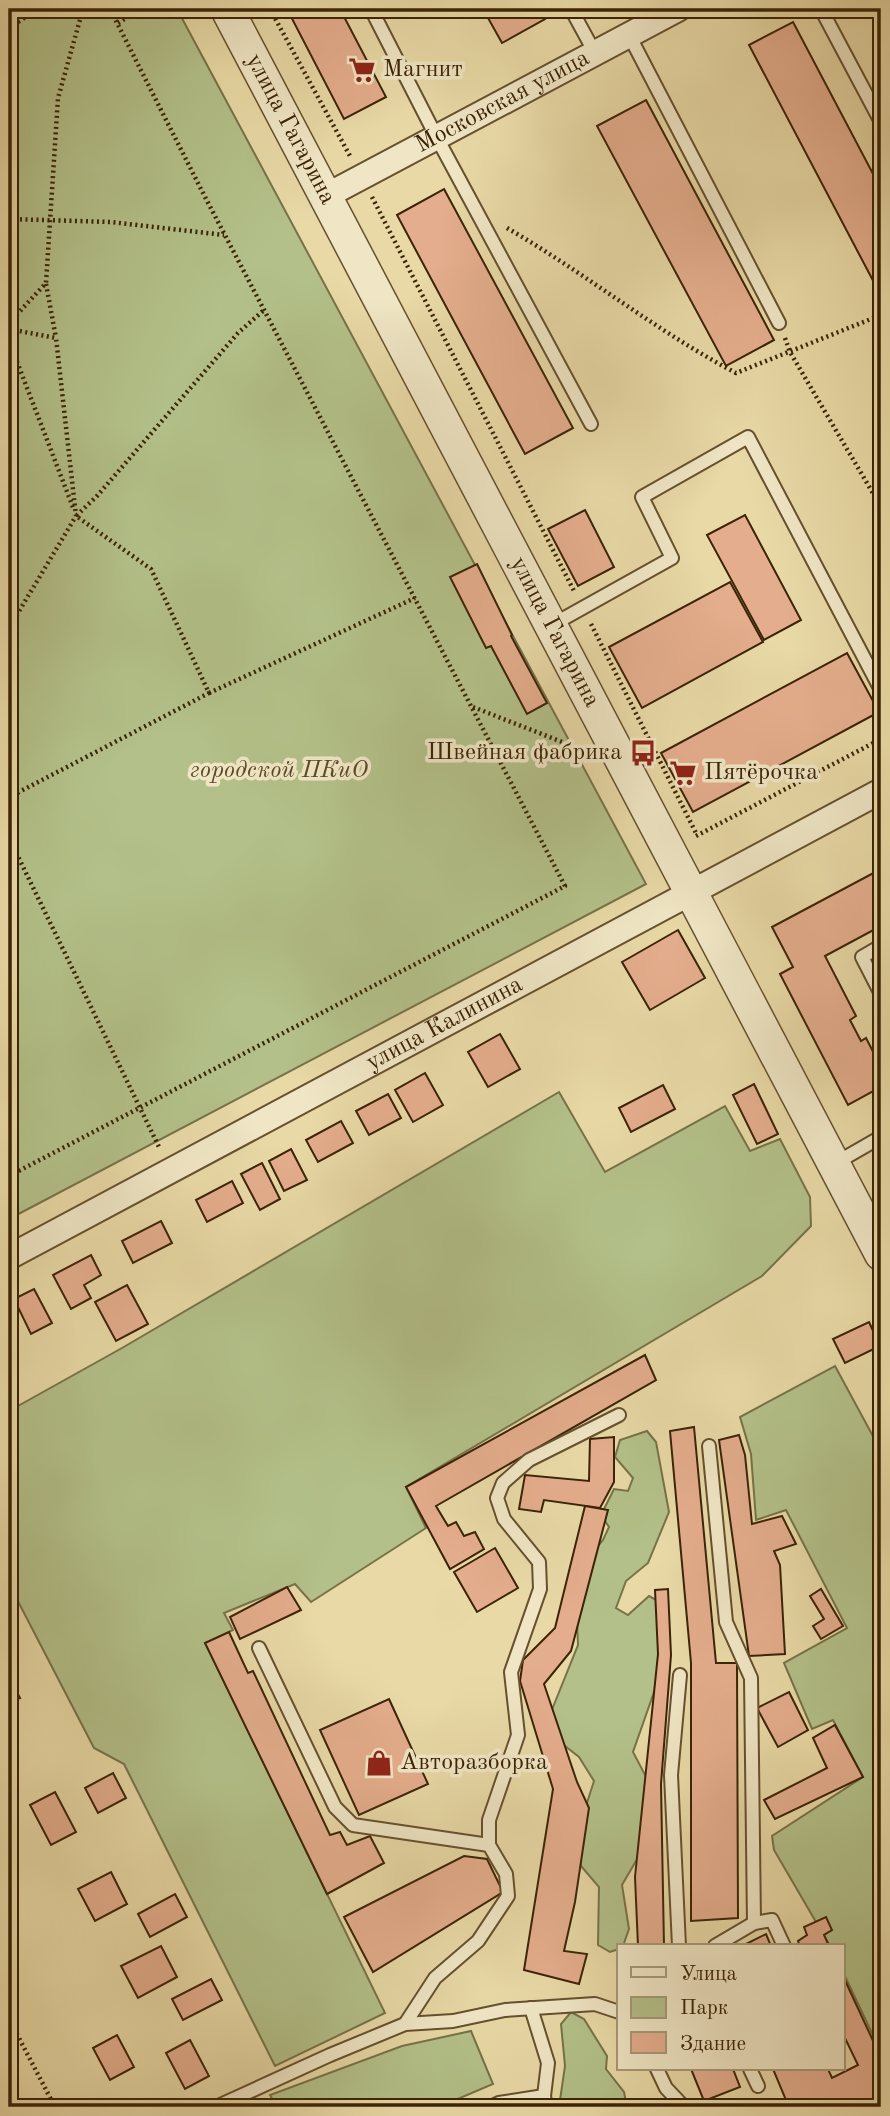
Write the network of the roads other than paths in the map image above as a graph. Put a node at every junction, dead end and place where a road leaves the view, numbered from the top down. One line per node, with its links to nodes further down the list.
1 (227, 9): 10 (street, улица Гагарина)
2 (370, 9): 9 (lane)
3 (571, 9): 7 (lane)
4 (678, 9): 6 (street, Московская улица)
5 (821, 9): 8 (lane)
6 (629, 35): 7 (street, Московская улица); 11 (lane)
7 (595, 53): 9 (street, Московская улица)
8 (881, 122)
9 (437, 138): 10 (street, Московская улица); 12 (lane)
10 (326, 195): 13 (street, улица Гагарина)
11 (779, 323)
12 (591, 424)
13 (551, 625): 14 (lane); 16 (street, улица Гагарина)
14 (881, 690)
15 (881, 791): 16 (street, улица Калинина)
16 (691, 892): 20 (street, улица Гагарина); 22 (street, улица Калинина)
17 (881, 946): 18 (lane)
18 (881, 994)
19 (881, 1137): 20 (lane)
20 (834, 1164): 21 (street, улица Гагарина)
21 (879, 1245)
22 (9, 1257)
23 (619, 1415): 27 (lane)
24 (709, 1446): 28 (lane)
25 (259, 1648): 27 (lane)
26 (680, 1675): 29 (lane)
27 (489, 1845): 34 (lane)
28 (754, 1923): 30 (lane); 31 (lane)
29 (680, 1944)
30 (718, 1944)
31 (783, 1944)
32 (616, 2007): 33 (lane)
33 (531, 2008): 34 (lane); 38 (lane)
34 (405, 2024): 39 (lane)
35 (657, 2070): 41 (lane)
36 (750, 2070): 37 (lane)
37 (758, 2086)
38 (545, 2102): 40 (lane)
39 (216, 2107)
40 (491, 2107)
41 (684, 2107)

